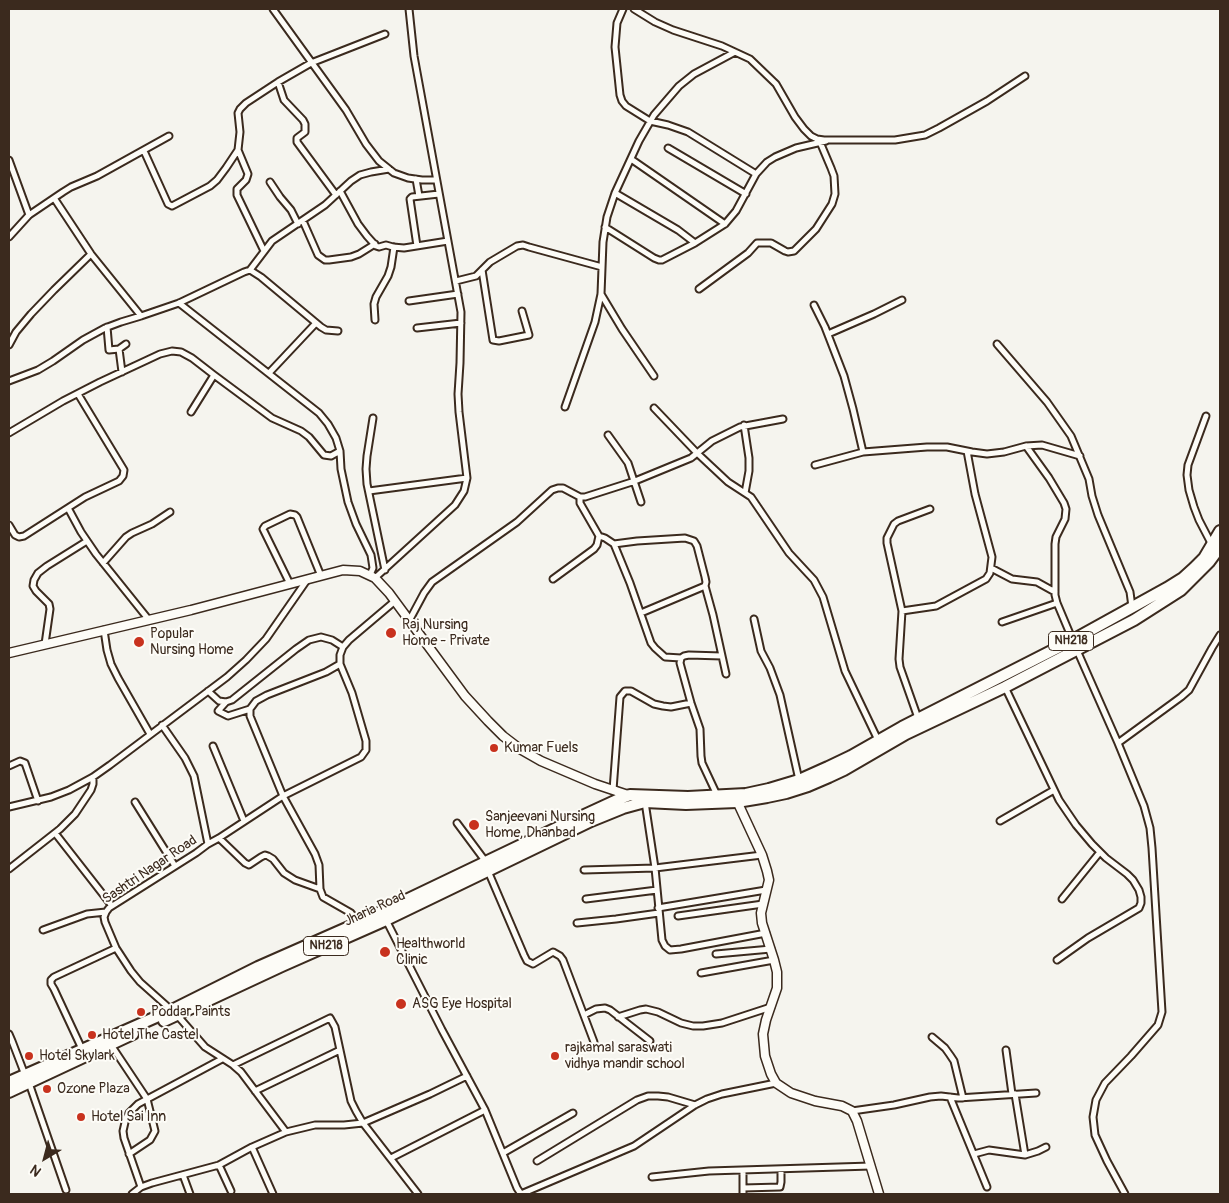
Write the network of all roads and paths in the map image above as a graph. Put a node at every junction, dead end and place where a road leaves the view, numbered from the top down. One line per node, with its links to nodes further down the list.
1 (273, 9): 7 (street)
2 (409, 9): 22 (street)
3 (623, 9): 10 (street)
4 (634, 9): 6 (street)
5 (386, 34): 7 (street)
6 (735, 52): 10 (street); 12 (street)
7 (311, 63): 9 (street); 19 (street)
8 (1025, 76): 12 (street)
9 (278, 82): 15 (street); 24 (street)
10 (650, 121): 17 (street); 20 (street)
11 (169, 136): 16 (street)
12 (831, 140): 13 (street)
13 (820, 142): 20 (street); 46 (street)
14 (668, 148): 27 (street)
15 (238, 150): 16 (street); 40 (street)
16 (144, 151): 29 (street)
17 (631, 159): 25 (street); 32 (street)
18 (9, 160): 30 (street)
19 (390, 169): 21 (street); 24 (street)
20 (756, 174): 27 (street)
21 (416, 179): 22 (street); 28 (street)
22 (436, 180): 26 (street)
23 (270, 182): 31 (street)
24 (338, 193): 31 (street); 37 (street)
25 (615, 193): 33 (street); 36 (street)
26 (439, 194): 28 (street); 35 (street)
27 (746, 194): 32 (street)
28 (419, 196): 38 (street)
29 (54, 198): 30 (street); 41 (street)
30 (29, 215): 34 (street)
31 (300, 222): 37 (street); 40 (street)
32 (725, 224): 36 (street)
33 (605, 227): 36 (street); 42 (street)
34 (9, 237)
35 (448, 241): 38 (street); 45 (street)
36 (696, 243)
37 (375, 244): 39 (street)
38 (418, 246): 39 (street)
39 (394, 247): 55 (street)
40 (264, 252): 43 (street)
41 (91, 254): 54 (street); 64 (street)
42 (602, 267): 44 (street); 48 (street)
43 (250, 270): 51 (street); 56 (street)
44 (482, 270): 45 (street); 53 (street)
45 (456, 281): 47 (street)
46 (699, 289)
47 (458, 294): 50 (street); 57 (street)
48 (601, 294): 69 (street); 72 (street)
49 (902, 300): 61 (street)
50 (409, 301)
51 (179, 303): 54 (street); 67 (street)
52 (814, 305): 61 (street)
53 (522, 311)
54 (141, 316): 58 (street)
55 (375, 320)
56 (316, 323): 60 (street); 67 (street)
57 (461, 323): 59 (street); 88 (street)
58 (108, 327): 65 (street); 70 (street)
59 (417, 328)
60 (338, 331)
61 (828, 334): 84 (street)
62 (126, 344): 65 (street)
63 (997, 344): 86 (street)
64 (9, 345)
65 (118, 349): 66 (street)
66 (122, 372): 68 (street); 71 (street)
67 (268, 373): 83 (street)
68 (214, 376): 74 (street); 83 (street)
69 (654, 376)
70 (9, 381)
71 (78, 394): 79 (street); 94 (street)
72 (565, 407)
73 (654, 408): 85 (street)
74 (191, 412)
75 (1206, 416): 102 (street)
76 (373, 418): 90 (street)
77 (783, 419): 78 (street)
78 (744, 426): 85 (street); 91 (street)
79 (9, 433)
80 (608, 435): 89 (street)
81 (1026, 446): 82 (street); 86 (street); 112 (street)
82 (968, 451): 84 (street); 104 (street)
83 (340, 452): 107 (street)
84 (863, 452): 87 (street)
85 (697, 453): 89 (street); 91 (street)
86 (1080, 456): 115 (street)
87 (815, 466)
88 (467, 478): 90 (street); 105 (street)
89 (635, 481): 92 (street); 93 (street)
90 (368, 491): 105 (street)
91 (745, 494): 142 (street)
92 (580, 497): 99 (street); 120 (street)
93 (641, 502)
94 (68, 508): 97 (street); 100 (street)
95 (930, 509): 116 (street)
96 (170, 512): 103 (street)
97 (9, 525)
98 (1220, 531): 102 (highway, NH218)
99 (599, 536): 101 (street); 108 (street)
100 (87, 542): 103 (street); 124 (street)
101 (614, 544): 111 (street); 117 (street)
102 (1216, 546): 115 (highway, NH218); 125 (highway, NH218)
103 (103, 563): 119 (street)
104 (991, 568): 112 (street); 116 (street)
105 (385, 570): 107 (street)
106 (321, 576): 107 (main road); 109 (main road); 110 (street)
107 (372, 577): 113 (main road)
108 (553, 579)
109 (307, 580): 110 (main road); 133 (street)
110 (290, 584): 119 (main road)
111 (705, 586): 117 (street); 128 (street)
112 (1055, 592): 114 (street)
113 (395, 601): 120 (main road); 126 (street)
114 (1057, 603): 121 (street); 125 (street)
115 (1132, 608): 125 (highway, NH218)
116 (902, 611): 137 (street)
117 (641, 613): 129 (street)
118 (754, 619): 147 (street)
119 (149, 620): 122 (main road)
120 (409, 621): 148 (main road)
121 (1002, 622)
122 (104, 630): 124 (main road); 140 (street)
123 (1220, 635): 143 (street)
124 (45, 644): 127 (main road)
125 (1075, 645): 132 (highway, NH218); 137 (highway, NH218); 143 (street)
126 (343, 647): 130 (street); 134 (street)
127 (9, 653)
128 (722, 656): 129 (street); 131 (street)
129 (681, 658): 135 (street)
130 (340, 664): 136 (street); 152 (street, Sashtri Nagar Road)
131 (726, 674)
132 (1005, 687): 139 (highway, NH218); 149 (street)
133 (208, 691): 134 (street); 138 (street)
134 (226, 702): 136 (street)
135 (691, 703): 148 (street); 151 (street)
136 (250, 709): 152 (street)
137 (918, 719): 139 (highway, NH218)
138 (162, 725): 140 (street); 164 (street)
139 (904, 730): 141 (highway, NH218)
140 (150, 734): 146 (street)
141 (888, 739): 142 (highway, NH218); 153 (highway, NH218)
142 (878, 741): 147 (highway, NH218)
143 (1118, 743): 250 (street)
144 (213, 746): 159 (street)
145 (9, 766): 155 (street)
146 (93, 776): 155 (street); 162 (street)
147 (799, 780): 153 (highway, NH218)
148 (613, 790): 150 (main road)
149 (1054, 790): 160 (street); 165 (street)
150 (630, 795): 151 (highway, NH218); 157 (main road); 168 (highway, Jharia Road / NH218)
151 (717, 795): 153 (highway, NH218)
152 (283, 796): 159 (street, Sashtri Nagar Road); 172 (street)
153 (735, 798): 157 (highway, NH218); 166 (main road)
154 (9, 800): 158 (street)
155 (38, 801): 158 (street)
156 (135, 802): 167 (street)
157 (645, 802): 168 (highway, Jharia Road / NH218); 169 (street)
158 (10, 807)
159 (244, 821): 163 (street, Sashtri Nagar Road)
160 (1000, 821)
161 (457, 823): 168 (street)
162 (55, 833): 170 (street); 178 (street)
163 (219, 838): 164 (street, Sashtri Nagar Road); 172 (street)
164 (208, 844): 167 (street, Sashtri Nagar Road)
165 (1100, 852): 175 (street); 191 (street)
166 (762, 855): 169 (street); 174 (main road)
167 (174, 866): 178 (street, Sashtri Nagar Road)
168 (487, 866): 182 (highway, Jharia Road / NH218); 184 (highway, Jharia Road / NH218); 195 (street)
169 (654, 868): 171 (street); 173 (street)
170 (9, 869)
171 (584, 870)
172 (320, 889): 184 (street)
173 (657, 890): 176 (street); 179 (street)
174 (766, 890): 177 (main road); 179 (street)
175 (1062, 898)
176 (586, 899)
177 (763, 904): 181 (street); 186 (main road)
178 (112, 906): 180 (street, Sashtri Nagar Road)
179 (659, 910): 183 (street); 186 (street)
180 (106, 912): 185 (street); 187 (street, Sashtri Nagar Road)
181 (678, 916)
182 (386, 920): 184 (highway, Jharia Road / NH218); 207 (street)
183 (577, 923)
184 (360, 927): 194 (highway, Jharia Road / NH218)
185 (43, 930)
186 (766, 933): 188 (main road)
187 (116, 948): 194 (street, Sashtri Nagar Road); 202 (street)
188 (771, 950): 189 (street); 190 (main road)
189 (716, 954)
190 (774, 960): 192 (street); 193 (main road)
191 (1058, 960)
192 (701, 973)
193 (771, 1007): 196 (street); 210 (main road)
194 (175, 1012): 201 (highway, Jharia Road / NH218); 202 (highway, Jharia Road / NH218); 205 (street, Sashtri Nagar Road)
195 (584, 1015): 196 (street); 200 (street)
196 (618, 1017): 199 (street)
197 (9, 1034): 208 (street)
198 (932, 1037): 216 (street)
199 (650, 1041)
200 (594, 1042)
201 (110, 1044): 208 (highway, Jharia Road / NH218); 217 (street)
202 (82, 1049): 208 (highway, Jharia Road / NH218)
203 (340, 1050): 206 (street); 211 (street); 222 (street)
204 (1006, 1050): 214 (street)
205 (222, 1059): 206 (street, Sashtri Nagar Road); 217 (street)
206 (233, 1065): 211 (street, Sashtri Nagar Road)
207 (467, 1076): 219 (street); 222 (street)
208 (27, 1078): 209 (highway, Jharia Road / NH218); 212 (highway, Jharia Road / NH218); 241 (street)
209 (9, 1082)
210 (776, 1082): 218 (street); 220 (main road)
211 (255, 1091): 223 (street, Sashtri Nagar Road)
212 (9, 1092)
213 (1036, 1093): 214 (street)
214 (1013, 1094): 216 (street); 229 (street)
215 (950, 1098): 216 (street); 220 (street); 228 (street)
216 (963, 1098)
217 (147, 1099): 227 (street); 227 (street)
218 (695, 1105): 231 (street); 247 (street)
219 (485, 1110): 226 (street); 230 (street)
220 (852, 1111): 233 (main road)
221 (573, 1113): 226 (street)
222 (362, 1123): 223 (street); 230 (street)
223 (286, 1132): 224 (street)
224 (252, 1147): 232 (street); 245 (street)
225 (1046, 1147): 229 (street)
226 (503, 1153): 247 (street)
227 (129, 1154): 238 (street)
228 (974, 1154): 229 (street); 239 (street)
229 (1025, 1155)
230 (390, 1158): 246 (street)
231 (536, 1161)
232 (218, 1165): 236 (street); 242 (street)
233 (871, 1166): 234 (street); 249 (main road)
234 (781, 1169): 235 (street); 240 (street)
235 (743, 1170): 237 (street); 240 (street)
236 (183, 1175): 238 (street); 244 (street)
237 (652, 1177)
238 (141, 1187): 243 (street)
239 (987, 1187)
240 (743, 1188): 248 (street)
241 (66, 1190)
242 (231, 1191)
243 (132, 1194)
244 (190, 1194)
245 (273, 1194)
246 (418, 1194)
247 (521, 1194)
248 (743, 1194)
249 (879, 1194)
250 (1125, 1194)

